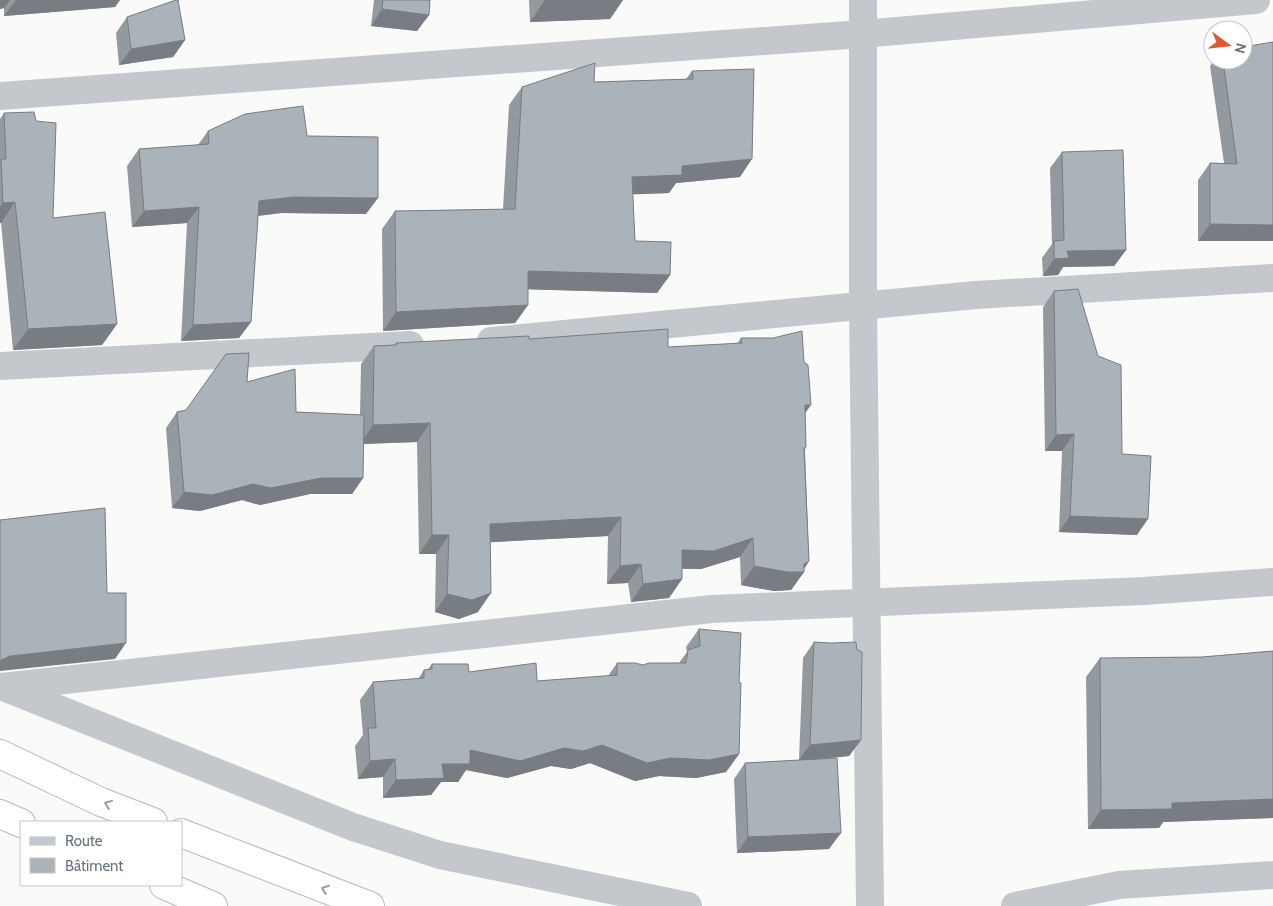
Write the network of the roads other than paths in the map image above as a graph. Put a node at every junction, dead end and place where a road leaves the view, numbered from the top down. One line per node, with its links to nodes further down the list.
1 (863, 0): 3 (street)
2 (1256, 0): 3 (street)
3 (862, 34): 4 (street); 6 (street)
4 (0, 96)
5 (1273, 278): 6 (street)
6 (863, 305): 7 (street); 11 (street)
7 (464, 342)
8 (435, 344): 9 (street)
9 (0, 366)
10 (1273, 582): 11 (street)
11 (867, 603): 12 (street); 23 (street)
12 (1, 686): 22 (street)
13 (0, 754): 15 (highway, one-way to 13)
14 (0, 814): 16 (highway)
15 (150, 821)
16 (20, 823)
17 (182, 834): 21 (highway, one-way to 17)
18 (1273, 875): 24 (street)
19 (166, 886): 20 (highway)
20 (213, 906)
21 (370, 906)
22 (688, 906)
23 (870, 906)
24 (1015, 906)

